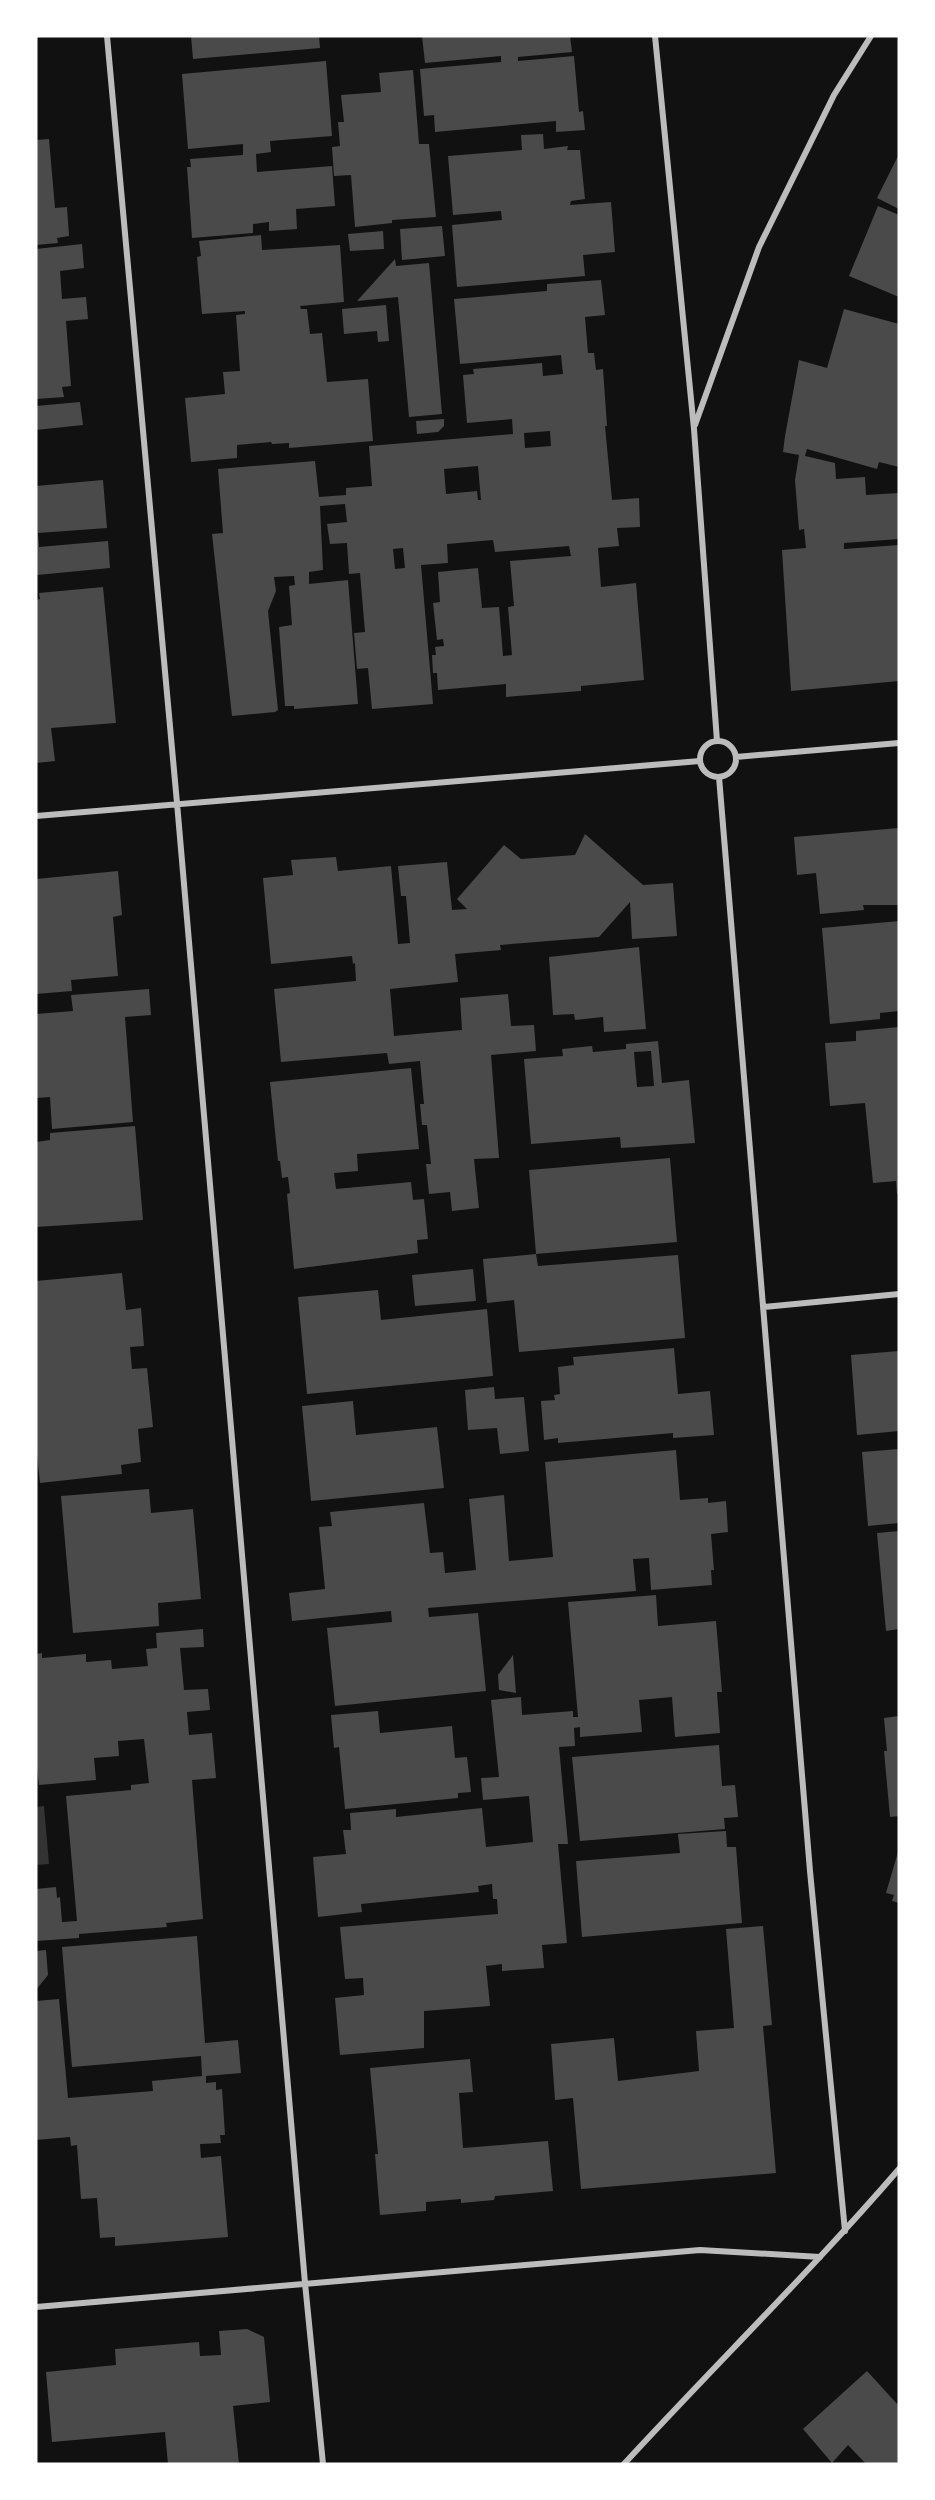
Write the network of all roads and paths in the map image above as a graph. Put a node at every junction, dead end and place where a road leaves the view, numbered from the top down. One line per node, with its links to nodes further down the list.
1 (107, 36): 10 (street)
2 (655, 36): 4 (street)
3 (871, 36): 4 (street)
4 (694, 429): 5 (street)
5 (717, 741): 7 (street); 8 (street)
6 (899, 742): 7 (street)
7 (736, 757): 9 (street)
8 (700, 760): 9 (street); 10 (street)
9 (719, 777): 13 (street)
10 (177, 803): 11 (street); 17 (street)
11 (36, 816)
12 (899, 1294): 13 (street)
13 (764, 1307): 15 (street)
14 (899, 2169): 15 (street)
15 (845, 2231): 16 (street)
16 (820, 2257): 17 (street); 20 (street)
17 (305, 2283): 18 (street); 19 (street)
18 (36, 2307)
19 (323, 2464)
20 (624, 2464)

